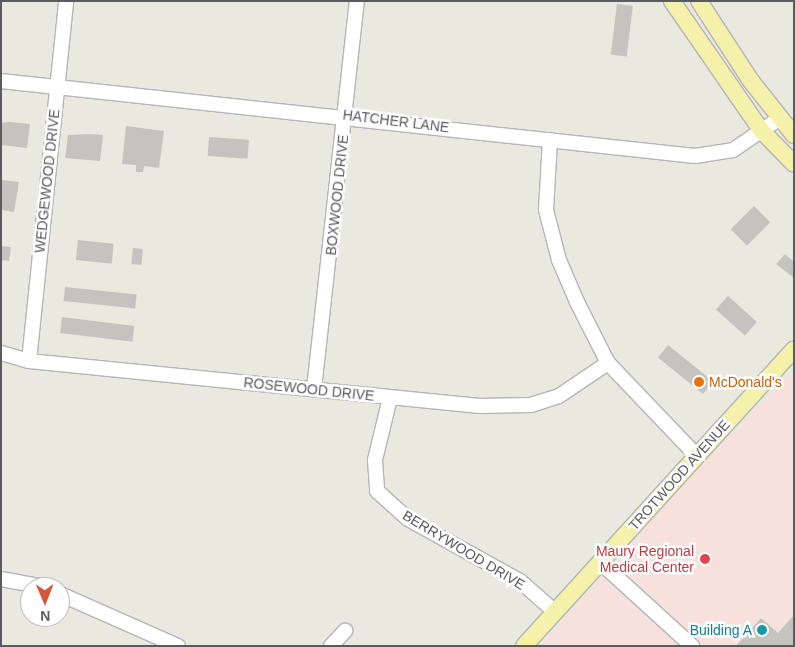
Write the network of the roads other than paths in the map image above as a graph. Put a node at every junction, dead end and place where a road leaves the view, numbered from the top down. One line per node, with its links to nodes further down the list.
1 (66, 1): 6 (street, WEDGEWOOD DRIVE)
2 (357, 1): 7 (street, BOXWOOD DRIVE)
3 (672, 1): 9 (main road)
4 (699, 1): 8 (main road)
5 (1, 81): 6 (street, HATCHER LANE)
6 (56, 86): 7 (street, HATCHER LANE); 15 (street, WEDGEWOOD DRIVE)
7 (346, 115): 11 (street, HATCHER LANE); 17 (street, BOXWOOD DRIVE)
8 (780, 118): 9 (street, HATCHER LANE); 10 (main road)
9 (761, 130): 11 (street, HATCHER LANE); 12 (main road)
10 (794, 135)
11 (550, 140): 16 (street)
12 (794, 164)
13 (794, 349): 19 (main road, TROTWOOD AVENUE)
14 (1, 352): 15 (street, ROSEWOOD DRIVE)
15 (29, 361): 17 (street, ROSEWOOD DRIVE)
16 (608, 362): 18 (street, ROSEWOOD DRIVE); 19 (street)
17 (314, 389): 18 (street, ROSEWOOD DRIVE)
18 (390, 398): 24 (street, BERRYWOOD DRIVE)
19 (696, 455): 20 (main road, TROTWOOD AVENUE)
20 (600, 562): 24 (main road, TROTWOOD AVENUE); 29 (street)
21 (1, 579): 22 (street)
22 (20, 582)
23 (70, 598): 26 (street)
24 (554, 611): 28 (main road, TROTWOOD AVENUE)
25 (345, 631): 27 (street)
26 (178, 646)
27 (331, 646)
28 (524, 646)
29 (692, 646)

